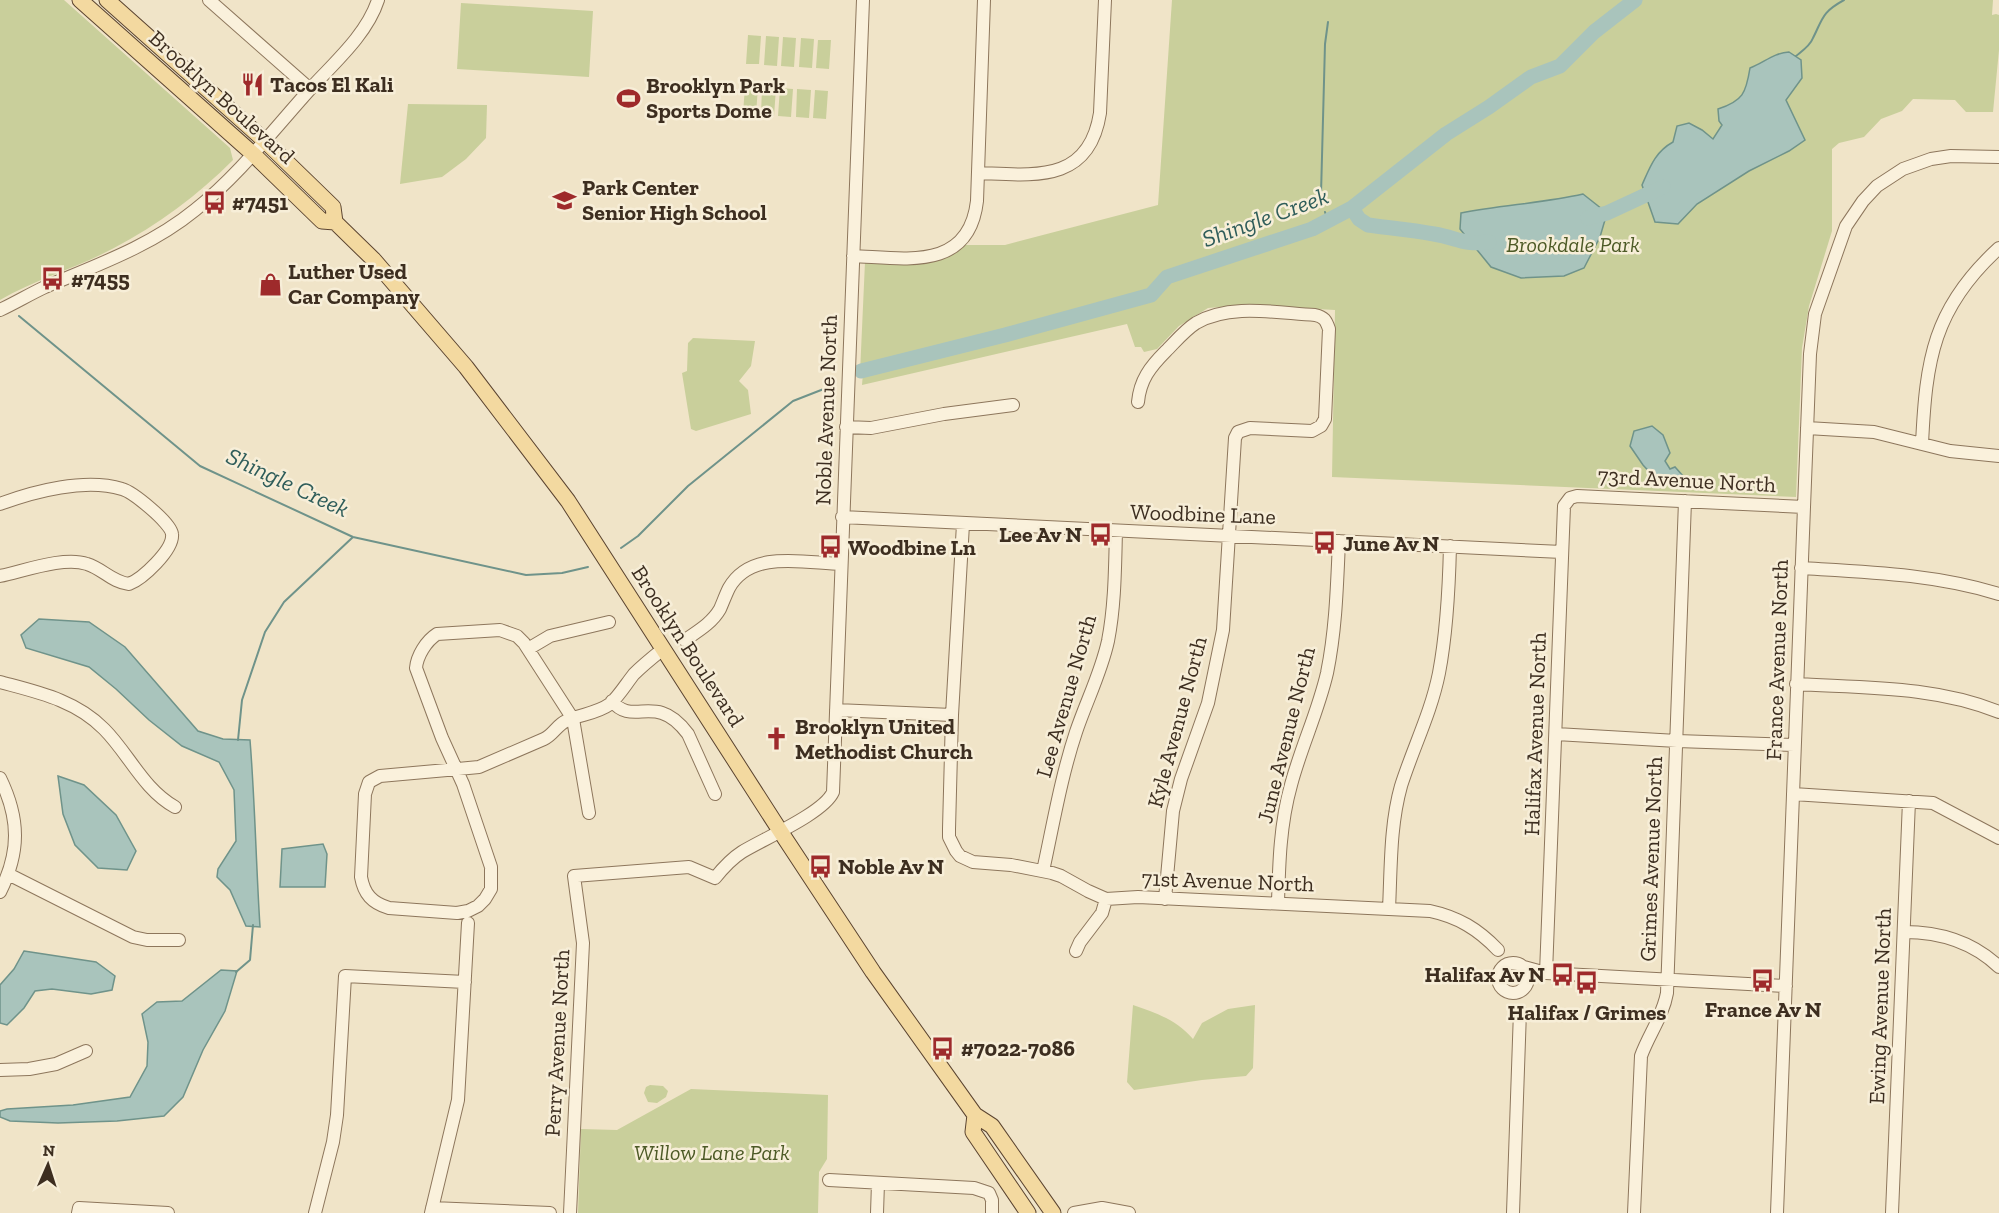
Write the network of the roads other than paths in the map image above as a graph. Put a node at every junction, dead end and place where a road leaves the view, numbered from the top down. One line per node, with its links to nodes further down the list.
1 (81, 0): 10 (main road, Brooklyn Boulevard)
2 (107, 0): 9 (main road, Brooklyn Boulevard)
3 (209, 0): 8 (street)
4 (378, 0): 8 (street)
5 (863, 0): 15 (street, Noble Avenue North)
6 (984, 0): 12 (street)
7 (1105, 0): 12 (street)
8 (310, 89): 9 (street)
9 (265, 141): 10 (street); 13 (main road, Brooklyn Boulevard)
10 (253, 154): 13 (main road, Brooklyn Boulevard); 16 (street)
11 (1999, 158): 20 (street, France Avenue North)
12 (978, 173): 15 (street)
13 (335, 222): 41 (main road, Brooklyn Boulevard)
14 (1999, 248): 21 (street)
15 (853, 256): 19 (street, Noble Avenue North)
16 (0, 310)
17 (1138, 402): 30 (street, Kyle Avenue North)
18 (1013, 405): 19 (street)
19 (846, 427): 27 (street, Noble Avenue North)
20 (1808, 428): 21 (street); 26 (street, France Avenue North)
21 (1922, 444): 22 (street)
22 (1999, 456)
23 (1570, 498): 24 (street, 73rd Avenue North); 33 (street, Halifax Avenue North)
24 (1685, 501): 26 (street, 73rd Avenue North); 50 (street, Grimes Avenue North)
25 (0, 504): 36 (street)
26 (1803, 507): 35 (street, France Avenue North)
27 (842, 518): 28 (street, Woodbine Lane); 34 (street, Noble Avenue North)
28 (963, 524): 29 (street, Woodbine Lane); 47 (street)
29 (1116, 531): 30 (street, Woodbine Lane); 61 (street, Lee Avenue North)
30 (1228, 536): 31 (street, Woodbine Lane); 65 (street, Kyle Avenue North)
31 (1339, 541): 32 (street, Woodbine Lane); 66 (street, June Avenue North)
32 (1450, 546): 33 (street, Woodbine Lane); 67 (street)
33 (1562, 552): 49 (street, Halifax Avenue North)
34 (841, 564): 39 (street); 45 (street, Noble Avenue North)
35 (1801, 568): 37 (street); 43 (street, France Avenue North)
36 (0, 576)
37 (1999, 594)
38 (609, 622): 40 (street)
39 (685, 640)
40 (528, 649): 48 (street); 52 (street)
41 (663, 650): 44 (street); 59 (main road, Brooklyn Boulevard)
42 (0, 682): 57 (street)
43 (1796, 684): 46 (street); 51 (street, France Avenue North)
44 (612, 701): 48 (street); 54 (street)
45 (836, 710): 47 (street); 59 (street, Noble Avenue North)
46 (1999, 712)
47 (952, 715): 61 (street, 71st Avenue North)
48 (573, 719): 52 (street); 58 (street)
49 (1556, 734): 50 (street); 74 (street, Halifax Avenue North)
50 (1677, 741): 51 (street); 75 (street, Grimes Avenue North)
51 (1794, 745): 55 (street, France Avenue North)
52 (458, 769): 52 (street)
53 (0, 778): 62 (street)
54 (716, 794)
55 (1793, 794): 56 (street); 77 (street, France Avenue North)
56 (1908, 801): 60 (street); 69 (street, Ewing Avenue North)
57 (175, 807)
58 (589, 813)
59 (780, 831): 81 (main road, Brooklyn Boulevard); 89 (street, Perry Avenue North)
60 (1999, 838)
61 (1043, 871): 64 (street, 71st Avenue North)
62 (8, 874): 63 (street); 70 (street)
63 (0, 892)
64 (1106, 899): 65 (street, 71st Avenue North); 71 (street)
65 (1166, 899): 66 (street, 71st Avenue North)
66 (1278, 903): 67 (street, 71st Avenue North)
67 (1389, 909): 72 (street, 71st Avenue North)
68 (468, 923): 76 (street)
69 (1904, 932): 73 (street); 99 (street, Ewing Avenue North)
70 (179, 940)
71 (1076, 951)
72 (1513, 965): 74 (street, 71st Avenue North); 78 (street); 78 (street)
73 (1999, 968)
74 (1546, 974): 75 (street, 71st Avenue North); 78 (street, 71st Avenue North)
75 (1667, 980): 77 (street, 71st Avenue North); 97 (street, Grimes Avenue North)
76 (465, 982): 85 (street); 87 (street)
77 (1786, 986): 98 (street, France Avenue North)
78 (1520, 988): 96 (street)
79 (86, 1051): 80 (street)
80 (0, 1070)
81 (975, 1115): 92 (main road, Brooklyn Boulevard); 93 (main road, Brooklyn Boulevard)
82 (829, 1180): 83 (street)
83 (878, 1183): 90 (street); 91 (street)
84 (79, 1211): 86 (street)
85 (431, 1211): 88 (street)
86 (168, 1213)
87 (315, 1213)
88 (550, 1213)
89 (570, 1213)
90 (877, 1213)
91 (992, 1213)
92 (1028, 1213)
93 (1053, 1213)
94 (1074, 1213): 95 (street)
95 (1129, 1213)
96 (1513, 1213)
97 (1634, 1213)
98 (1777, 1213)
99 (1892, 1213)

